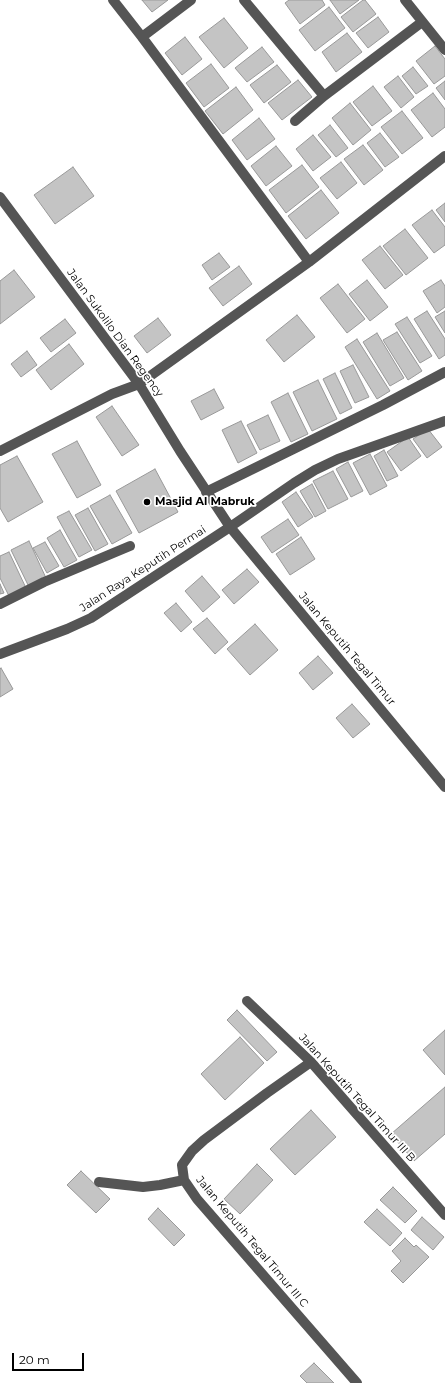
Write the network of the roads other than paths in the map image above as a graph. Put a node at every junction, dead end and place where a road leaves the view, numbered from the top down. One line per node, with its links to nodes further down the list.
1 (113, 0): 6 (street)
2 (191, 0): 6 (street)
3 (244, 0): 8 (street)
4 (405, 0): 5 (street)
5 (422, 22): 7 (street); 8 (street)
6 (142, 37): 12 (street)
7 (445, 50)
8 (324, 96): 9 (street)
9 (295, 121)
10 (445, 156): 12 (street)
11 (0, 197): 14 (street, Jalan Sukolilo Dian Regency)
12 (309, 262): 14 (street)
13 (445, 372): 17 (street)
14 (138, 384): 16 (street); 17 (street, Jalan Sukolilo Dian Regency)
15 (445, 421): 18 (street, Jalan Raya Keputih Permai)
16 (0, 451)
17 (206, 492): 18 (street, Jalan Sukolilo Dian Regency)
18 (230, 527): 21 (street, Jalan Raya Keputih Permai); 22 (street, Jalan Keputih Tegal Timur)
19 (130, 546): 20 (street)
20 (0, 604)
21 (0, 654)
22 (445, 787)
23 (247, 1001): 24 (street, Jalan Keputih Tegal Timur III B)
24 (311, 1062): 25 (street, Jalan Keputih Tegal Timur III C); 27 (street, Jalan Keputih Tegal Timur III B)
25 (184, 1180): 26 (street); 28 (street, Jalan Keputih Tegal Timur III C)
26 (99, 1182)
27 (445, 1215)
28 (357, 1383)

